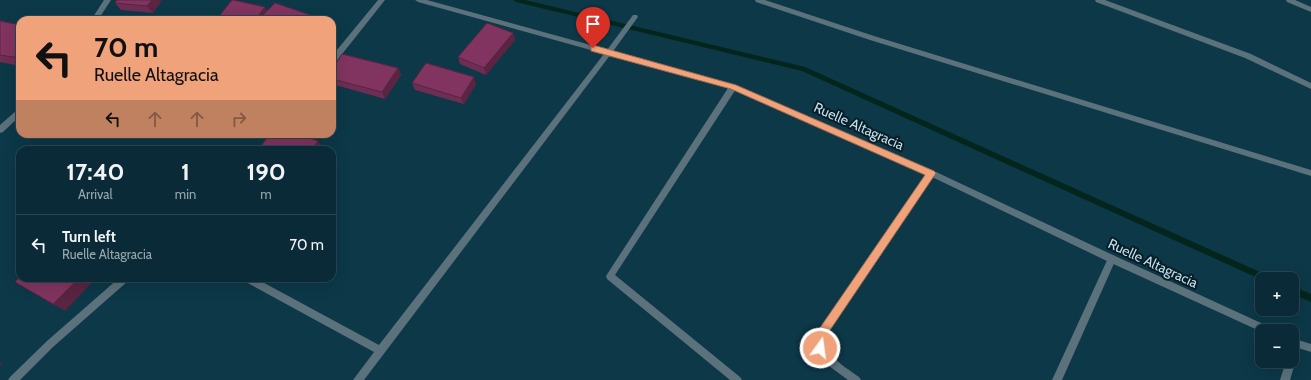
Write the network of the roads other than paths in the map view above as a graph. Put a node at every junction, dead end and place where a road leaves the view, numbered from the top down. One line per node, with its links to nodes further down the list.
1 (108, 0): 8 (street)
2 (382, 0): 11 (street)
3 (418, 0): 10 (street, Ruelle Altagracia)
4 (758, 0): 17 (street)
5 (1098, 0): 12 (street)
6 (1289, 0): 7 (street)
7 (1311, 10)
8 (97, 16)
9 (635, 17): 10 (street)
10 (608, 52): 13 (street, Ruelle Altagracia); 24 (street)
11 (336, 56)
12 (1311, 86)
13 (733, 87): 16 (street, Ruelle Altagracia); 28 (street)
14 (16, 116): 15 (street)
15 (0, 130)
16 (931, 173): 18 (street, Ruelle Altagracia); 29 (street)
17 (1311, 173)
18 (1112, 259): 21 (street, Ruelle Altagracia); 30 (street)
19 (120, 282): 26 (street)
20 (254, 282): 24 (street)
21 (1255, 325)
22 (1299, 344): 23 (street)
23 (1311, 348)
24 (381, 351): 27 (street)
25 (1288, 368): 31 (street)
26 (13, 380)
27 (358, 380)
28 (737, 380)
29 (856, 380)
30 (1056, 380)
31 (1285, 380)

